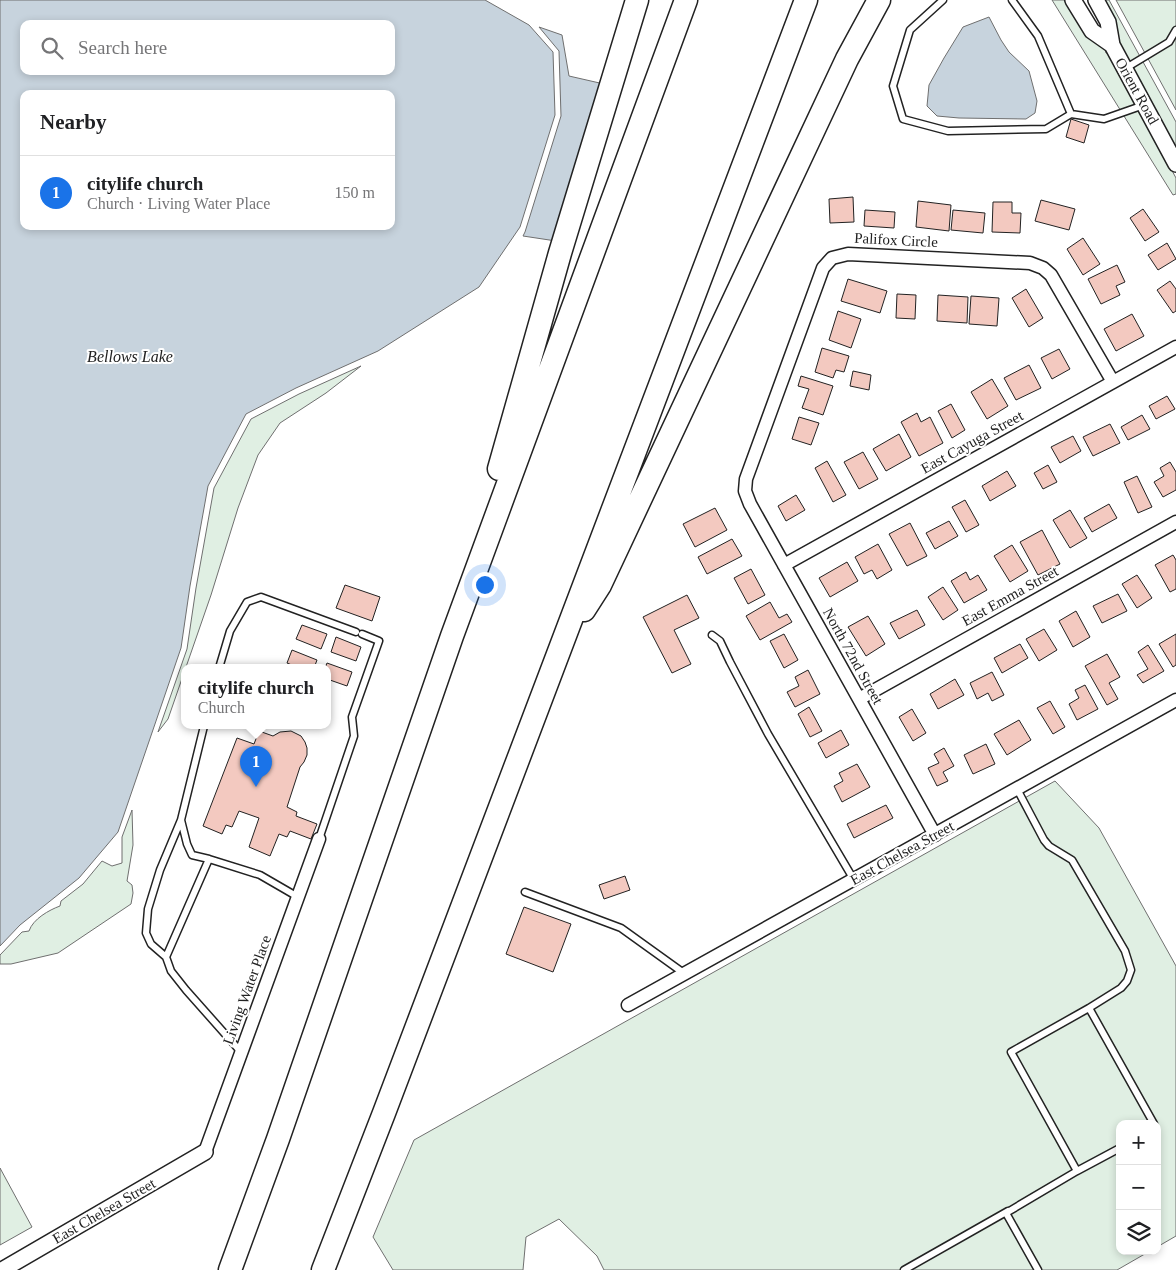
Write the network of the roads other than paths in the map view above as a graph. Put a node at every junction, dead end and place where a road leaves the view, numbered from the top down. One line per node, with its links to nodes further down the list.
1 (637, 0): 23 (highway)
2 (686, 0): 23 (highway)
3 (806, 0): 24 (highway)
4 (871, 0): 12 (highway)
5 (879, 0): 12 (highway)
6 (943, 0): 15 (lane)
7 (1012, 0): 15 (lane)
8 (1073, 0): 11 (street, Orient Road)
9 (1096, 0): 11 (street, Orient Road)
10 (1176, 30): 13 (lane)
11 (1112, 45): 13 (street, Orient Road)
12 (847, 59): 24 (highway)
13 (1124, 69): 14 (street, Orient Road)
14 (1144, 105): 15 (lane); 16 (street, Orient Road)
15 (1071, 114)
16 (1176, 164)
17 (1176, 347): 18 (street, East Cayuga Street)
18 (1113, 382): 19 (street, Palifox Circle); 21 (street, East Cayuga Street)
19 (745, 491): 21 (street, North 72nd Street)
20 (1176, 522): 26 (street, East Emma Street)
21 (784, 565): 26 (street, North 72nd Street)
22 (712, 635): 34 (lane)
23 (452, 636): 48 (highway)
24 (560, 646): 49 (highway)
25 (220, 664): 32 (lane)
26 (859, 699): 31 (street, North 72nd Street)
27 (1176, 700): 29 (street, East Chelsea Street)
28 (203, 729): 30 (lane)
29 (1018, 789): 31 (street, East Chelsea Street); 40 (lane)
30 (182, 820): 33 (lane); 37 (lane)
31 (935, 835): 34 (street, East Chelsea Street)
32 (319, 839): 36 (street, Living Water Place)
33 (209, 859): 36 (lane); 37 (lane)
34 (854, 880): 38 (street, East Chelsea Street)
35 (525, 892): 38 (lane)
36 (298, 897): 41 (street, Living Water Place)
37 (166, 957): 41 (lane)
38 (685, 974): 39 (street, East Chelsea Street)
39 (628, 1005)
40 (1089, 1008): 42 (lane); 45 (lane)
41 (241, 1052): 44 (street, Living Water Place)
42 (1152, 1120)
43 (1116, 1150): 45 (lane)
44 (205, 1152): 47 (street, East Chelsea Street)
45 (1077, 1171): 46 (lane)
46 (1008, 1212): 50 (lane); 51 (lane)
47 (2, 1270)
48 (230, 1270)
49 (322, 1270)
50 (904, 1270)
51 (1038, 1270)

